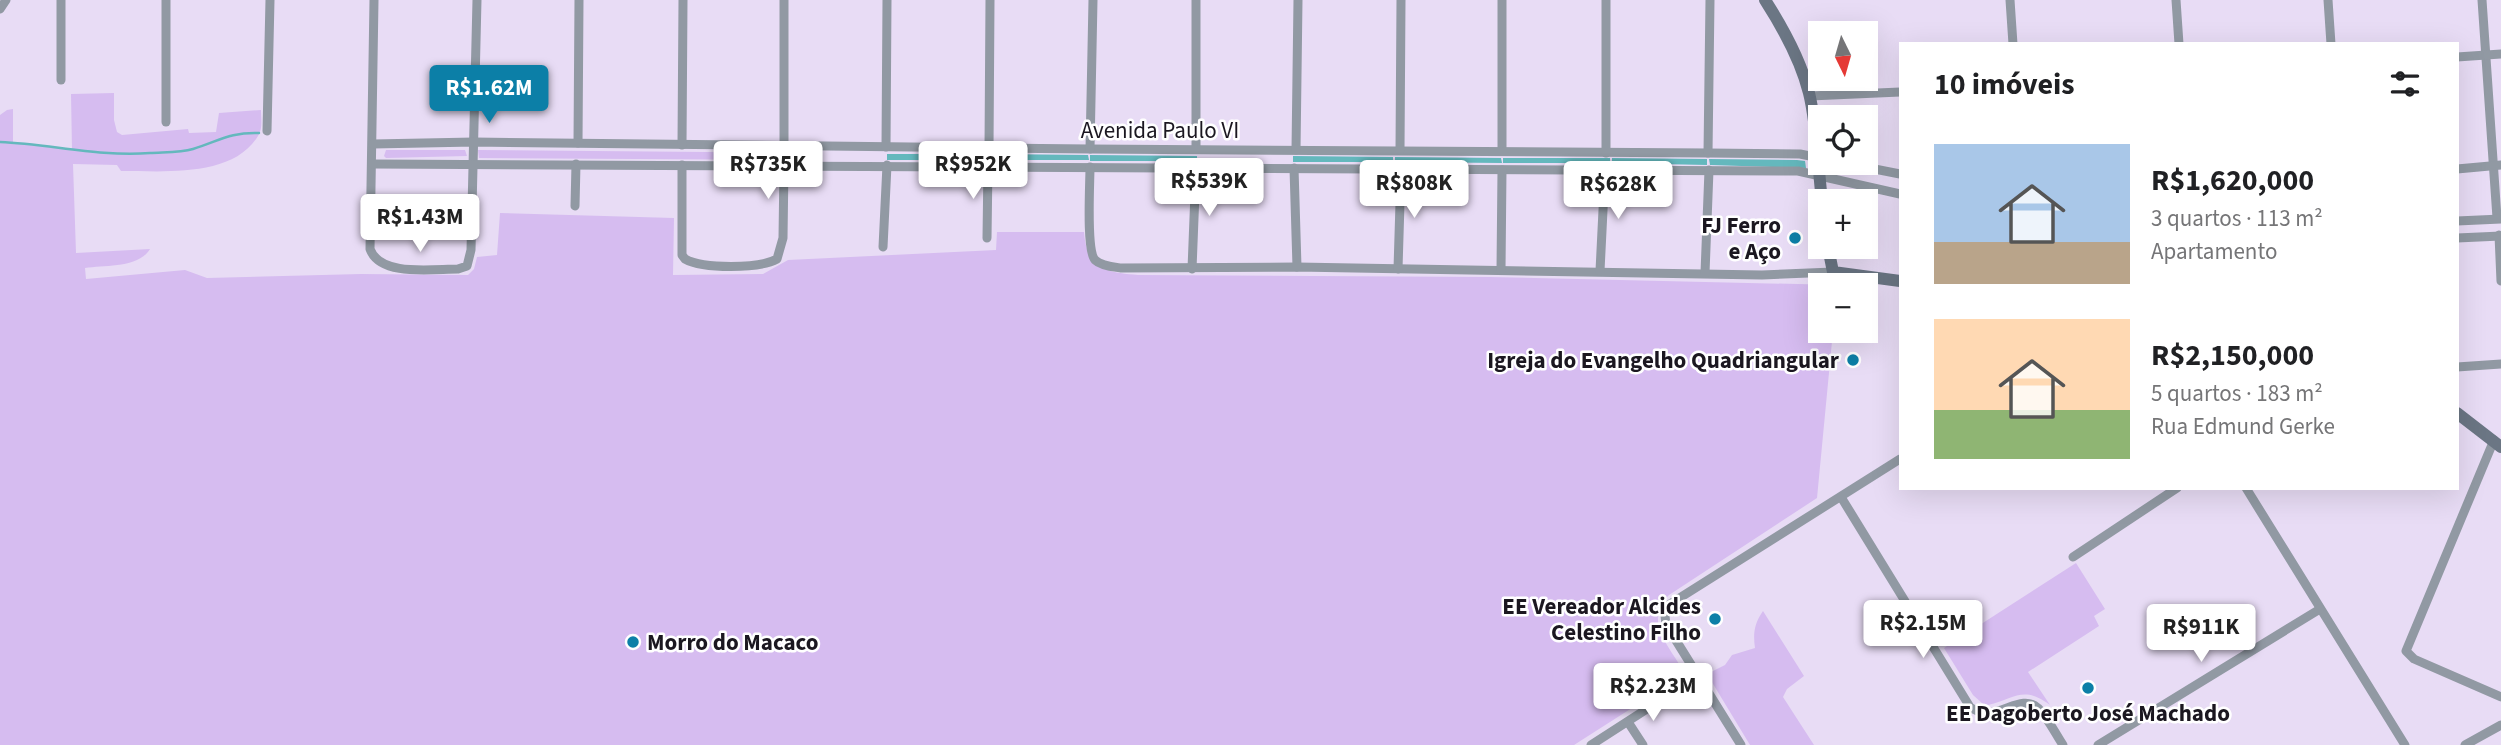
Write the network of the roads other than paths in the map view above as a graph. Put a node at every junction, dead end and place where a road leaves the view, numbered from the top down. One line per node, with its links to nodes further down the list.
1 (6, 0): 25 (street)
2 (61, 0): 33 (street)
3 (166, 0): 37 (street)
4 (270, 0): 38 (street)
5 (374, 0): 41 (street)
6 (477, 0): 39 (street)
7 (579, 0): 40 (street)
8 (682, 0): 42 (street)
9 (784, 0): 43 (street)
10 (887, 0): 44 (street)
11 (990, 0): 45 (street)
12 (1093, 0): 46 (street)
13 (1196, 0): 47 (street)
14 (1298, 0): 48 (street)
15 (1401, 0): 49 (street)
16 (1502, 0): 50 (street)
17 (1606, 0): 51 (street)
18 (1710, 0): 52 (street)
19 (1765, 0): 26 (main road)
20 (1774, 0): 26 (main road)
21 (2010, 0): 27 (street)
22 (2176, 0): 28 (street)
23 (2328, 0): 29 (street)
24 (2482, 0): 31 (street)
25 (0, 9)
26 (1777, 19): 35 (main road)
27 (2013, 42)
28 (2179, 42)
29 (2331, 42)
30 (2501, 54): 31 (street)
31 (2487, 55): 32 (street); 61 (street)
32 (2459, 57)
33 (61, 80)
34 (1899, 92): 35 (street)
35 (1810, 96): 36 (main road)
36 (1811, 105)
37 (166, 122)
38 (267, 131)
39 (474, 142): 40 (street, Avenida Paulo VI); 41 (street, Avenida Paulo VI); 54 (street)
40 (578, 143): 42 (street, Avenida Paulo VI)
41 (373, 144): 55 (street)
42 (682, 145): 43 (street, Avenida Paulo VI)
43 (784, 146): 44 (street, Avenida Paulo VI)
44 (886, 147): 45 (street, Avenida Paulo VI)
45 (989, 148): 46 (street, Avenida Paulo VI)
46 (1090, 149): 47 (street, Avenida Paulo VI)
47 (1196, 149): 48 (street, Avenida Paulo VI)
48 (1296, 150): 49 (street, Avenida Paulo VI)
49 (1400, 150): 50 (street, Avenida Paulo VI)
50 (1502, 151): 51 (street, Avenida Paulo VI)
51 (1606, 153): 52 (street, Avenida Paulo VI)
52 (1708, 153): 53 (street, Avenida Paulo VI)
53 (1808, 156)
54 (473, 163): 55 (street, Avenida Paulo VI); 55 (street); 56 (street, Avenida Paulo VI)
55 (373, 164)
56 (576, 164): 57 (street, Avenida Paulo VI); 75 (street)
57 (682, 165): 60 (street, Avenida Paulo VI); 60 (street)
58 (887, 165): 59 (street, Avenida Paulo VI); 60 (street, Avenida Paulo VI); 81 (street)
59 (988, 165): 62 (street, Avenida Paulo VI); 79 (street)
60 (783, 166)
61 (2497, 166): 65 (street); 76 (street)
62 (1090, 167): 63 (street, Avenida Paulo VI); 84 (street)
63 (1196, 167): 64 (street, Avenida Paulo VI); 84 (street)
64 (1294, 168): 66 (street, Avenida Paulo VI); 83 (street)
65 (2459, 169)
66 (1401, 170): 67 (street, Avenida Paulo VI); 85 (street)
67 (1502, 170): 68 (street, Avenida Paulo VI); 86 (street)
68 (1605, 170): 69 (street, Avenida Paulo VI); 87 (street)
69 (1709, 170): 72 (street, Avenida Paulo VI); 89 (street)
70 (1878, 170): 71 (street)
71 (1899, 174)
72 (1819, 177): 73 (main road); 74 (street, Avenida Paulo VI)
73 (1820, 189)
74 (1899, 194)
75 (575, 206)
76 (2499, 218): 77 (street)
77 (2459, 221)
78 (2500, 236): 80 (street); 91 (street)
79 (987, 238)
80 (2459, 238)
81 (883, 247)
82 (1830, 259): 88 (main road)
83 (1297, 267): 84 (street); 85 (street)
84 (1192, 269)
85 (1398, 269): 86 (street)
86 (1501, 270): 87 (street)
87 (1601, 271): 89 (street)
88 (1833, 272): 89 (street); 90 (main road)
89 (1705, 273)
90 (1899, 281)
91 (2501, 281)
92 (2501, 364): 93 (street)
93 (2459, 367)
94 (2459, 414): 95 (main road)
95 (2497, 443): 103 (street)
96 (1899, 460): 99 (street)
97 (2174, 490): 100 (street)
98 (2247, 490): 101 (street)
99 (1841, 496): 102 (street); 109 (street)
100 (2073, 556)
101 (2320, 610): 110 (street); 111 (street)
102 (1698, 676): 104 (street); 108 (street)
103 (2501, 697)
104 (1629, 722): 106 (street); 107 (street)
105 (2501, 726): 112 (street)
106 (1591, 745)
107 (1643, 745)
108 (1741, 745)
109 (2063, 745)
110 (2098, 745)
111 (2405, 745)
112 (2465, 745)

